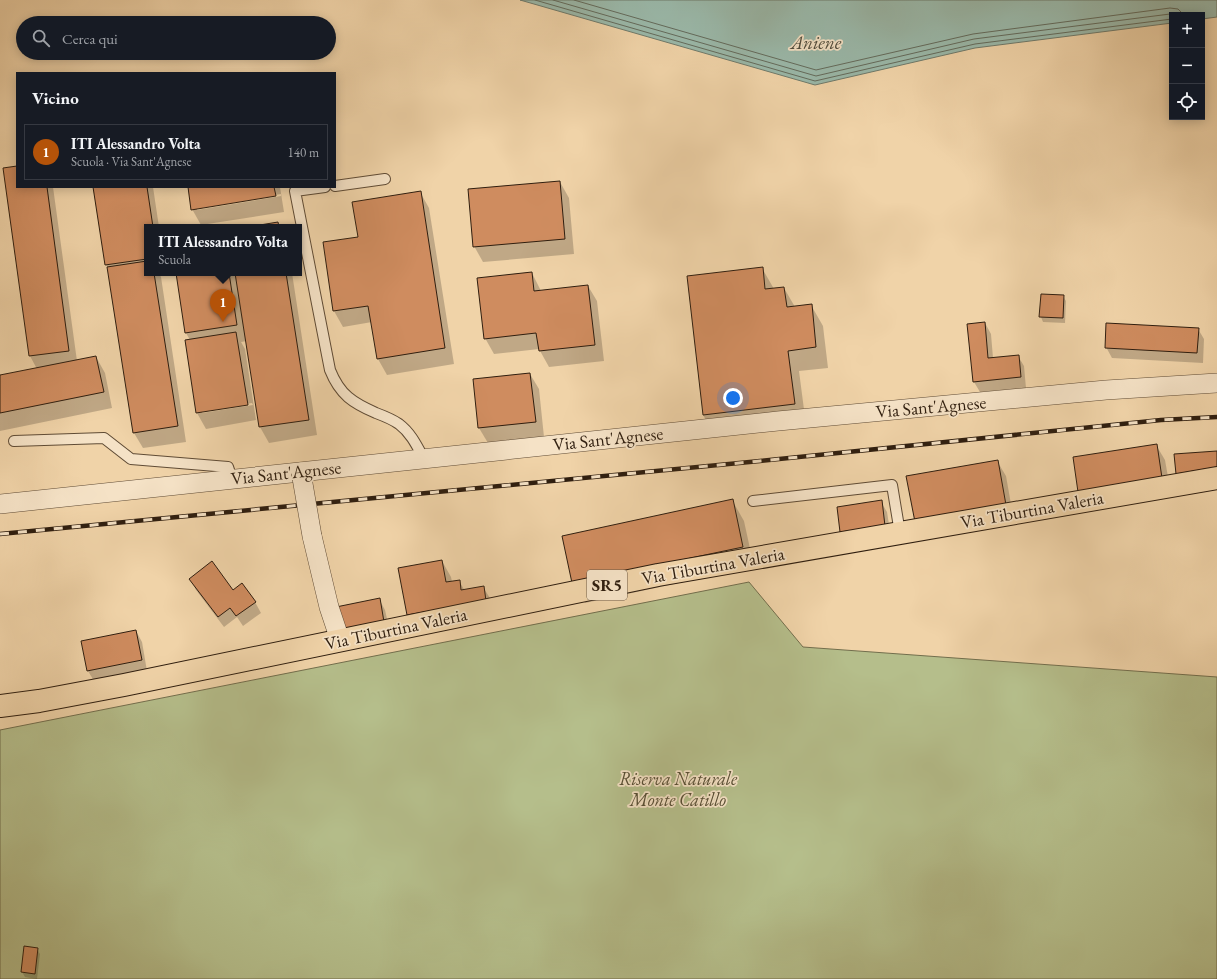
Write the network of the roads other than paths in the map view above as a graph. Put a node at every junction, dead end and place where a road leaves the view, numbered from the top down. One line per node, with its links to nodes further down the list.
1 (385, 179): 2 (lane)
2 (336, 186)
3 (318, 188): 6 (lane)
4 (1217, 383): 6 (street, Via Sant'Agnese)
5 (14, 442): 9 (lane)
6 (424, 459): 7 (street, Via Sant'Agnese)
7 (301, 472): 9 (street, Via Sant'Agnese); 13 (street, bridge)
8 (1217, 478): 12 (main road, Via Tiburtina Valeria / SR5)
9 (232, 479): 11 (street, Via Sant'Agnese)
10 (752, 501): 12 (lane)
11 (0, 504)
12 (900, 533): 13 (main road, Via Tiburtina Valeria / SR5)
13 (340, 640): 14 (main road, Via Tiburtina Valeria / SR5)
14 (0, 706)

